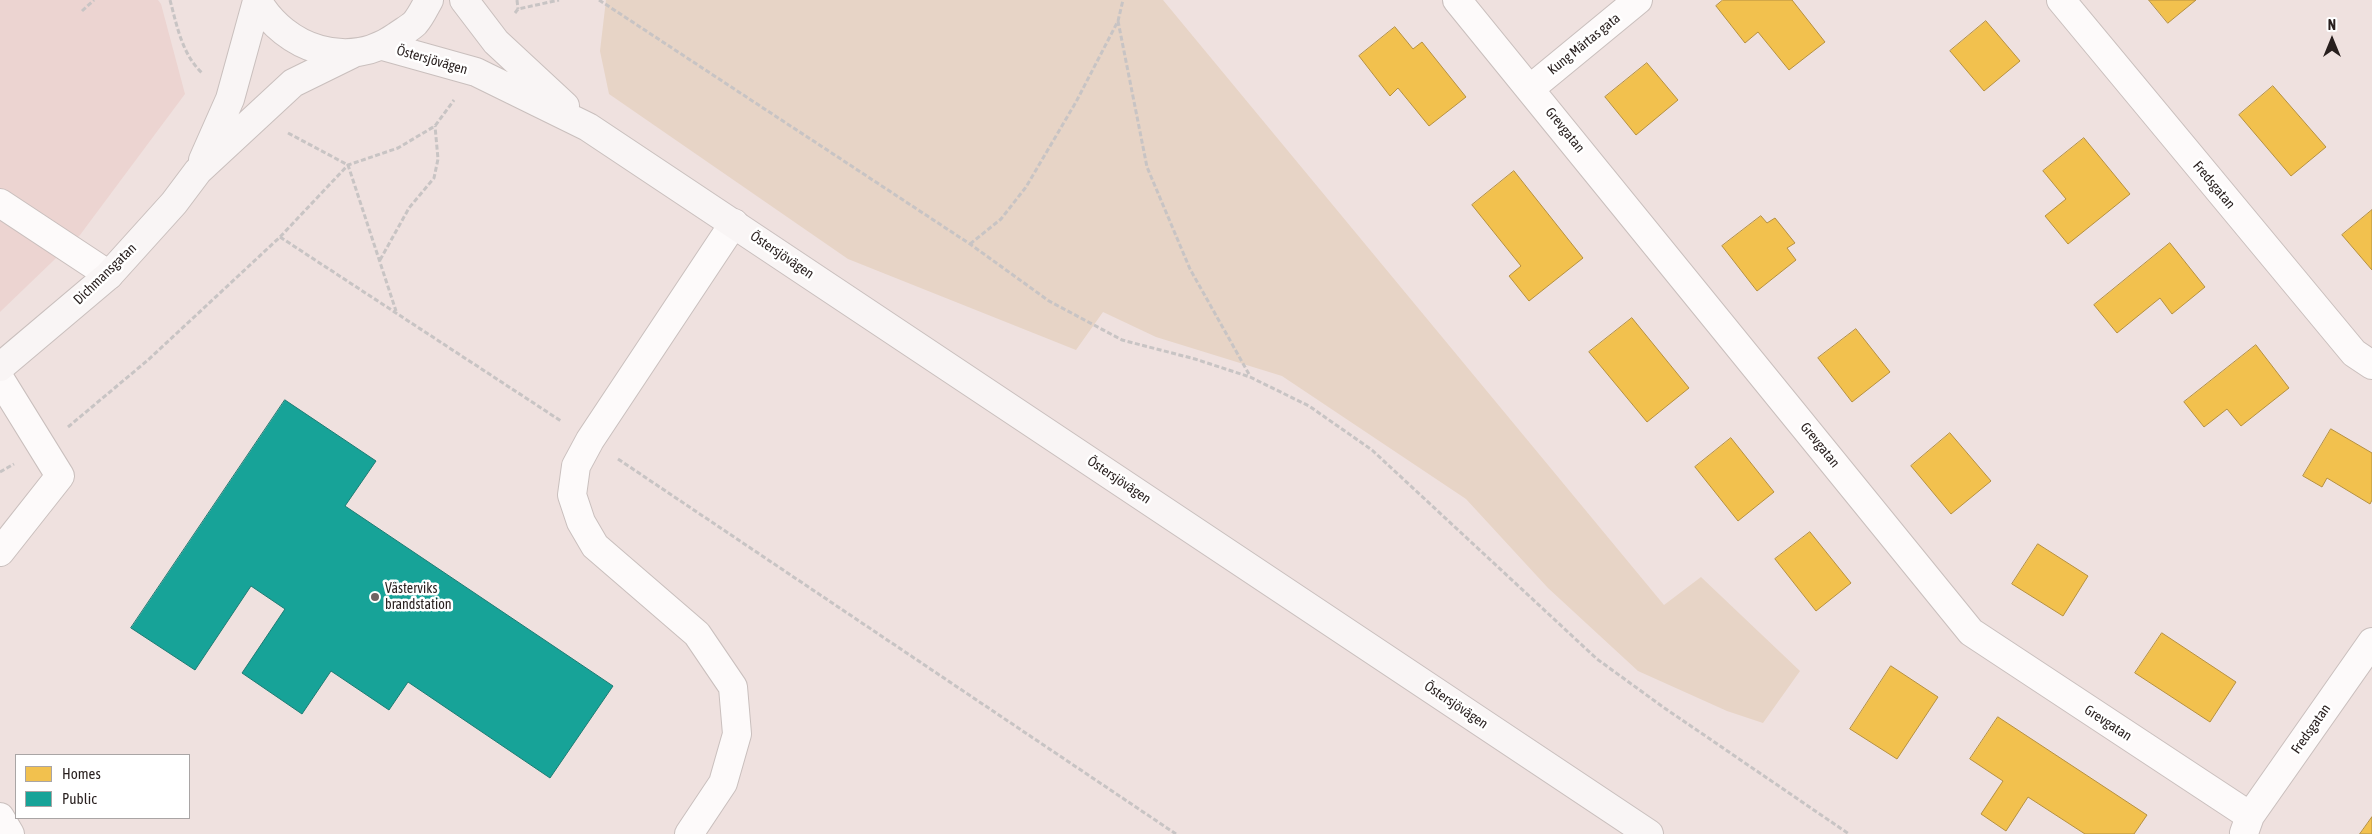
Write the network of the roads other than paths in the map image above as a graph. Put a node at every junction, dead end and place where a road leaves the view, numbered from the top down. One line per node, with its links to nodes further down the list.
1 (429, 0): 7 (main road)
2 (464, 0): 10 (main road, Östersjövägen)
3 (1457, 0): 9 (street, Grevgatan)
4 (1638, 0): 9 (street, Kung Märtas gata)
5 (2061, 0): 15 (street, Fredsgatan)
6 (257, 1): 8 (main road); 11 (main road, Dichmansgatan)
7 (383, 46): 8 (main road); 10 (main road, Östersjövägen)
8 (352, 54): 11 (main road, Dichmansgatan)
9 (1530, 88): 21 (street, Grevgatan)
10 (588, 127): 13 (main road, Östersjövägen)
11 (198, 171): 14 (main road, Dichmansgatan)
12 (0, 203): 14 (street)
13 (734, 223): 23 (street); 24 (main road, Östersjövägen)
14 (109, 275): 16 (main road, Dichmansgatan)
15 (2372, 365)
16 (0, 367)
17 (0, 379): 18 (street)
18 (0, 552)
19 (2372, 642): 21 (street, Fredsgatan)
20 (0, 817): 22 (street)
21 (2247, 825)
22 (10, 834)
23 (689, 834)
24 (1649, 834)

